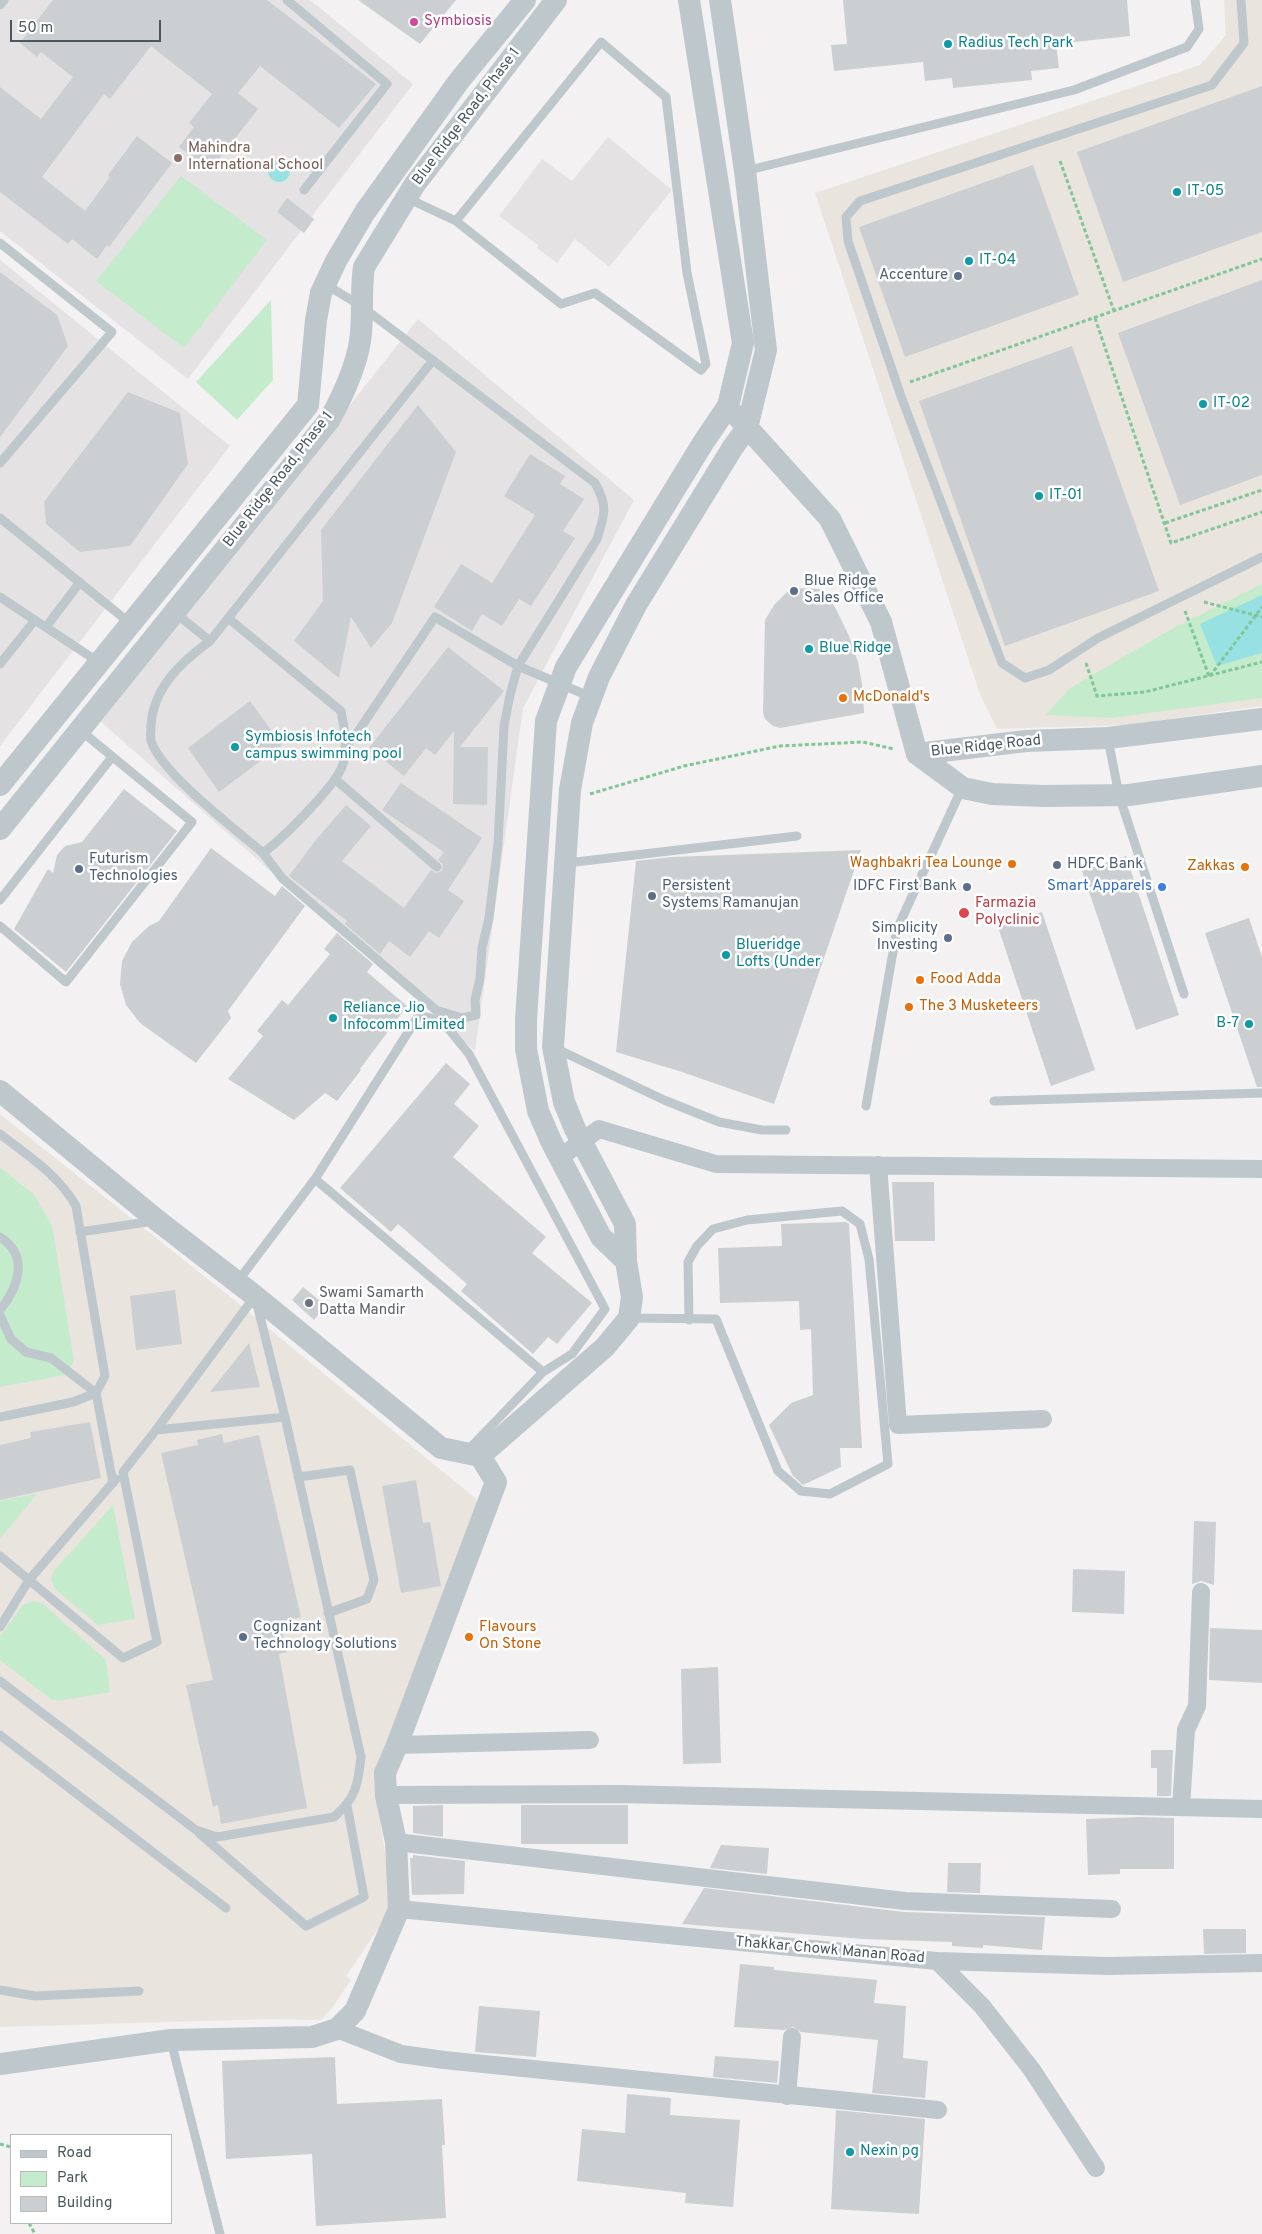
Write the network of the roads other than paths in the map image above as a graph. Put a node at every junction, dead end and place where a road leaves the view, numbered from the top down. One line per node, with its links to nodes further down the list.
1 (4, 0): 9 (lane)
2 (287, 0): 11 (lane)
3 (525, 0): 15 (street, Blue Ridge Road, Phase 1)
4 (556, 0): 12 (street, Blue Ridge Road, Phase 1)
5 (690, 0): 18 (street)
6 (720, 0): 10 (street)
7 (1195, 0): 10 (lane)
8 (1241, 0): 22 (lane)
9 (0, 5)
10 (745, 171): 19 (street)
11 (304, 190)
12 (406, 198): 13 (lane); 16 (street, Blue Ridge Road, Phase 1)
13 (456, 221): 13 (lane)
14 (0, 243): 20 (lane)
15 (325, 283): 16 (lane); 28 (street, Blue Ridge Road, Phase 1)
16 (362, 306): 17 (lane); 25 (street, Blue Ridge Road, Phase 1)
17 (432, 360): 26 (lane); 33 (lane)
18 (728, 406): 19 (street); 34 (street)
19 (747, 428): 35 (street); 40 (street)
20 (0, 463)
21 (0, 518): 23 (lane)
22 (1262, 557)
23 (80, 582): 28 (lane); 29 (lane)
24 (0, 597): 27 (lane)
25 (174, 612): 30 (lane); 37 (street, Blue Ridge Road, Phase 1)
26 (228, 618): 30 (lane); 39 (lane)
27 (34, 620): 29 (lane); 32 (lane)
28 (131, 624): 31 (street, Blue Ridge Road, Phase 1)
29 (46, 627): 31 (lane)
30 (210, 641): 49 (lane)
31 (100, 663): 44 (street, Blue Ridge Road, Phase 1)
32 (0, 664)
33 (518, 666): 34 (lane); 39 (lane); 49 (lane)
34 (559, 682): 35 (lane); 63 (street)
35 (591, 697): 50 (street)
36 (1262, 719): 38 (street, Blue Ridge Road)
37 (79, 730): 41 (lane); 47 (street, Blue Ridge Road, Phase 1)
38 (1108, 738): 40 (street, Blue Ridge Road); 46 (lane)
39 (345, 746): 43 (lane)
40 (917, 754): 45 (street, Blue Ridge Road)
41 (112, 756): 52 (lane); 53 (lane)
42 (1262, 776): 46 (street, Blue Ridge Road)
43 (334, 779): 49 (lane); 51 (lane)
44 (0, 786)
45 (963, 788): 46 (street, Blue Ridge Road); 59 (lane)
46 (1119, 795): 54 (lane)
47 (0, 829)
48 (798, 836): 50 (lane)
49 (263, 853)
50 (567, 864): 55 (street)
51 (437, 867)
52 (0, 900)
53 (0, 926)
54 (1184, 994)
55 (554, 1047): 60 (lane); 62 (street)
56 (0, 1091): 67 (street)
57 (1262, 1093): 58 (lane)
58 (994, 1101)
59 (866, 1106)
60 (786, 1130)
61 (0, 1134): 68 (lane)
62 (581, 1141): 63 (street); 64 (street); 70 (street)
63 (559, 1158): 70 (street)
64 (878, 1165): 65 (street); 81 (street)
65 (1262, 1169)
66 (315, 1180): 71 (lane); 77 (lane); 77 (lane)
67 (158, 1221): 68 (lane); 71 (street)
68 (80, 1232): 78 (lane)
69 (0, 1237): 73 (lane)
70 (626, 1261): 75 (street)
71 (237, 1282): 72 (street)
72 (255, 1296): 80 (lane); 82 (lane); 83 (street)
73 (0, 1310)
74 (0, 1315): 78 (lane)
75 (629, 1318): 76 (lane); 83 (street)
76 (689, 1320): 76 (lane)
77 (543, 1372): 83 (lane)
78 (96, 1393): 79 (lane); 86 (lane)
79 (0, 1417)
80 (285, 1417): 82 (lane); 85 (lane)
81 (1043, 1419)
82 (156, 1430): 84 (lane)
83 (473, 1455): 95 (street)
84 (123, 1472): 86 (lane); 88 (lane)
85 (298, 1477): 90 (lane); 90 (lane)
86 (113, 1483): 88 (lane)
87 (0, 1556): 88 (lane)
88 (29, 1580): 91 (lane)
89 (1201, 1592): 98 (street)
90 (328, 1613): 97 (lane)
91 (0, 1627)
92 (0, 1681): 100 (lane)
93 (0, 1735): 102 (lane)
94 (590, 1740): 95 (street)
95 (397, 1745): 96 (street)
96 (386, 1795): 98 (street); 101 (street)
97 (347, 1805): 100 (lane); 100 (lane)
98 (1182, 1807): 99 (street)
99 (1262, 1809)
100 (196, 1830)
101 (396, 1842): 103 (street); 104 (street)
102 (226, 1908)
103 (399, 1908): 105 (street, Thakkar Chowk Manan Road); 109 (street)
104 (1112, 1909)
105 (937, 1961): 106 (street, Thakkar Chowk Manan Road); 115 (street)
106 (1262, 1963)
107 (0, 1990): 108 (lane)
108 (139, 1991)
109 (337, 2029): 111 (street); 113 (street)
110 (792, 2037): 113 (street)
111 (171, 2040): 112 (street); 116 (lane)
112 (0, 2064)
113 (787, 2096): 114 (street)
114 (938, 2110)
115 (1096, 2168)
116 (220, 2234)

